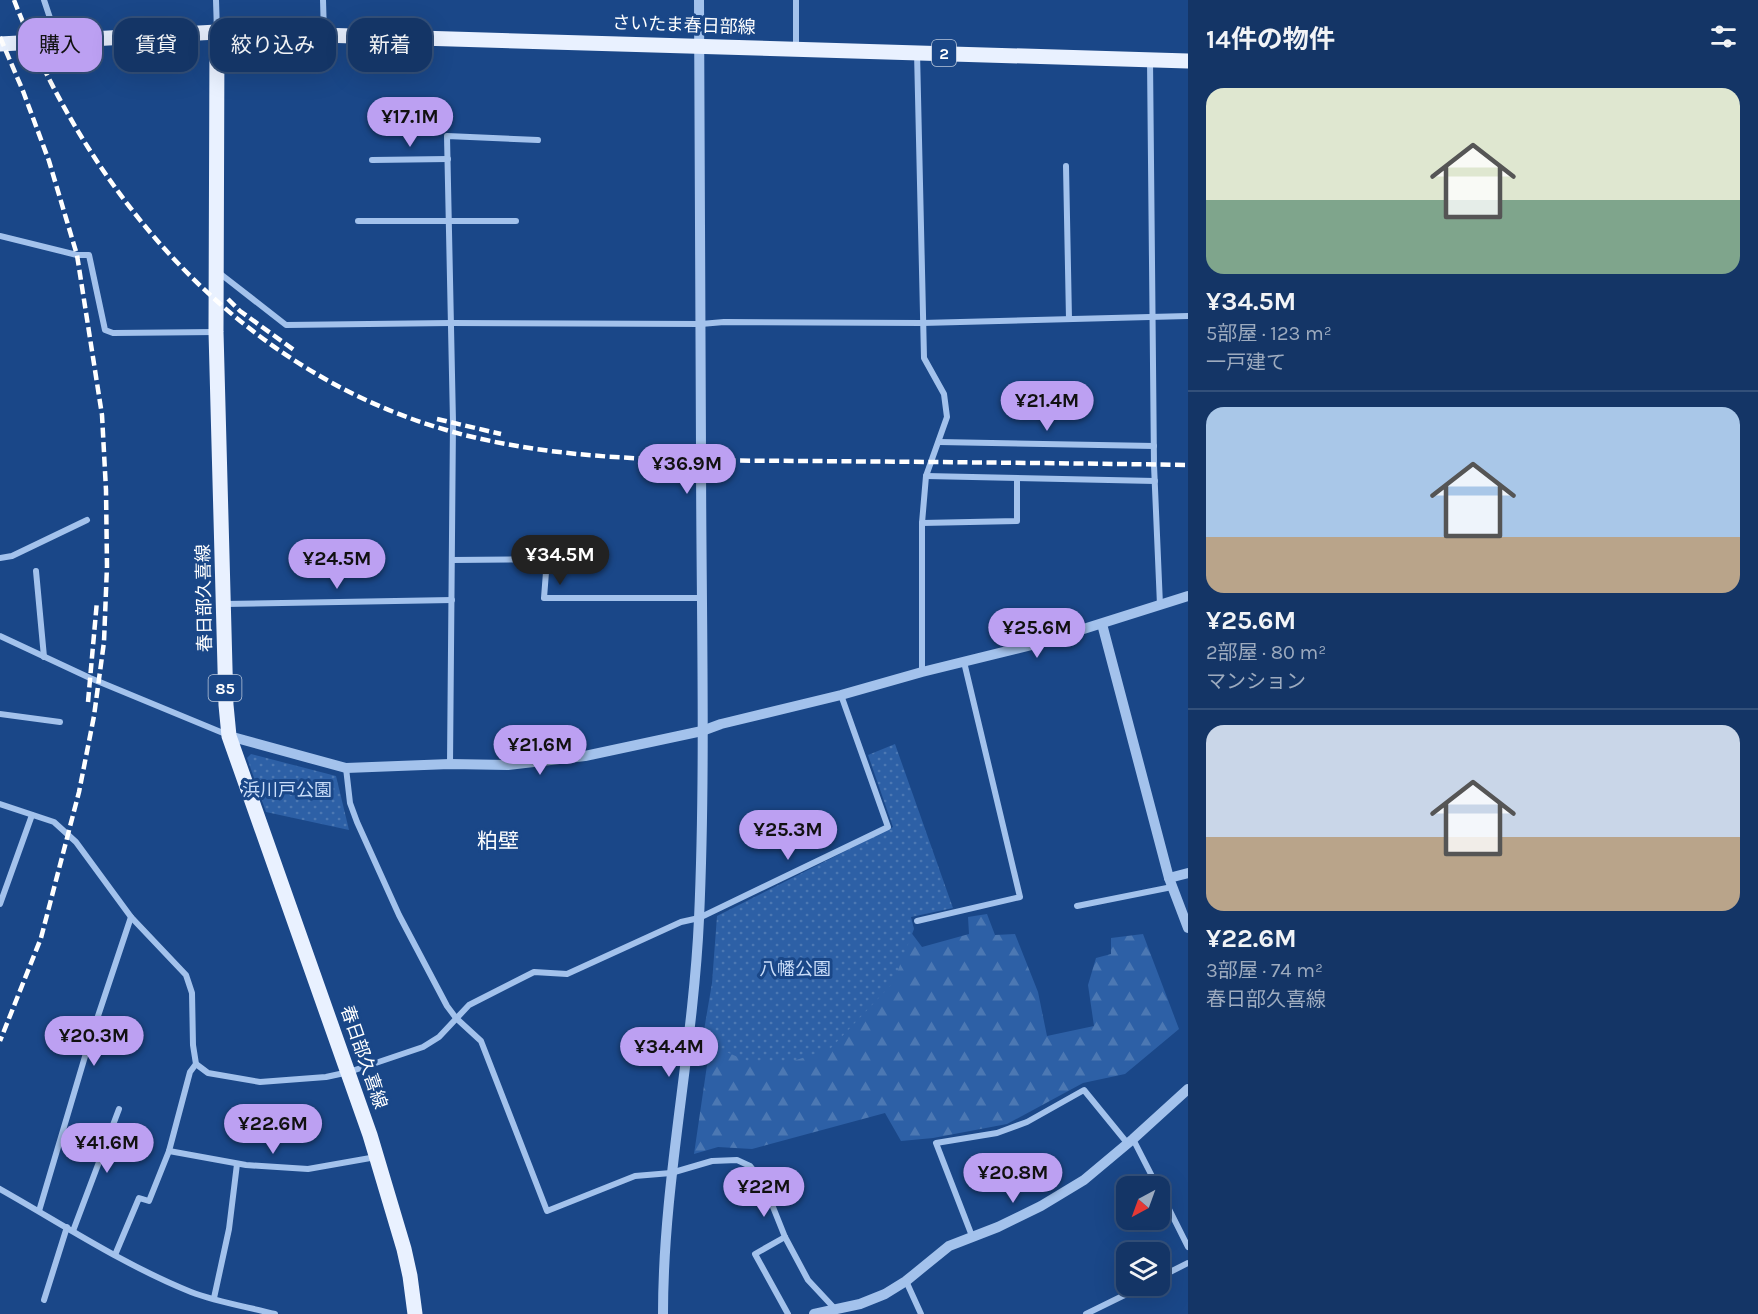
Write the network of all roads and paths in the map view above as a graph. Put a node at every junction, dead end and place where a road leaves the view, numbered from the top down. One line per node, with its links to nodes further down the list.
1 (44, 0): 6 (street)
2 (216, 0): 7 (street)
3 (323, 0): 8 (street)
4 (699, 0): 14 (street)
5 (796, 0): 15 (street)
6 (50, 18)
7 (216, 18)
8 (324, 18)
9 (210, 32): 11 (main road, さいたま春日部線 / 2)
10 (336, 34): 14 (main road, さいたま春日部線 / 2)
11 (102, 38)
12 (18, 43): 13 (main road, さいたま春日部線 / 2)
13 (0, 44)
14 (699, 45): 15 (main road, さいたま春日部線 / 2); 34 (street)
15 (796, 48): 16 (main road, さいたま春日部線 / 2)
16 (916, 52): 17 (main road, さいたま春日部線 / 2); 33 (street)
17 (1150, 60): 18 (main road, さいたま春日部線 / 2); 29 (street)
18 (1188, 61)
19 (216, 72): 28 (main road, 春日部久喜線 / 85)
20 (538, 140): 21 (street)
21 (448, 159): 22 (street); 24 (street)
22 (372, 160)
23 (1066, 166): 31 (street)
24 (449, 219): 25 (street); 26 (street); 32 (street)
25 (358, 221)
26 (516, 221)
27 (0, 236): 35 (street)
28 (218, 271): 32 (street); 35 (main road, 春日部久喜線 / 85)
29 (1152, 316): 30 (street); 31 (street); 37 (street)
30 (1188, 316)
31 (1069, 319): 33 (street)
32 (451, 322): 34 (street); 44 (street)
33 (922, 323): 34 (street); 36 (street)
34 (701, 324): 47 (street)
35 (216, 332): 49 (main road, 春日部久喜線 / 85)
36 (939, 442): 37 (street); 38 (street)
37 (1154, 446): 40 (street)
38 (926, 476): 39 (street); 42 (street)
39 (1017, 478): 40 (street); 42 (street)
40 (1155, 482): 50 (street)
41 (87, 520): 43 (street)
42 (922, 523): 55 (street)
43 (0, 558)
44 (452, 560): 47 (street); 48 (street)
45 (36, 571): 53 (street)
46 (1188, 596): 50 (street)
47 (703, 598): 59 (street)
48 (452, 600): 49 (street); 61 (street)
49 (223, 604): 60 (main road, 春日部久喜線 / 85)
50 (1160, 605): 51 (street)
51 (1102, 624): 54 (street); 66 (street)
52 (0, 636): 53 (street)
53 (44, 657): 60 (street)
54 (964, 662): 55 (street); 71 (street)
55 (922, 672): 56 (street)
56 (841, 695): 59 (street); 70 (street)
57 (0, 714): 58 (street)
58 (60, 722)
59 (702, 731): 61 (street); 70 (street)
60 (229, 735): 62 (street); 75 (main road, 春日部久喜線 / 85)
61 (450, 764): 62 (street)
62 (346, 768): 73 (street)
63 (0, 804): 64 (street)
64 (32, 815): 67 (street); 69 (street)
65 (1188, 873): 66 (street)
66 (1171, 883): 68 (street); 72 (street)
67 (0, 904)
68 (1077, 906)
69 (131, 917): 74 (street); 85 (street)
70 (699, 918): 73 (street); 82 (street)
71 (917, 921)
72 (1188, 928)
73 (456, 1018): 75 (street); 82 (street)
74 (196, 1064): 75 (street); 79 (street)
75 (349, 1072): 80 (main road, 春日部久喜線 / 85)
76 (1188, 1089): 78 (street)
77 (119, 1109): 87 (street)
78 (1130, 1142): 83 (street); 88 (street); 88 (street)
79 (169, 1151): 81 (street); 91 (street)
80 (377, 1157): 81 (street); 100 (main road, 春日部久喜線 / 85)
81 (237, 1164): 96 (street)
82 (671, 1173): 89 (street); 101 (street)
83 (1151, 1176)
84 (0, 1189): 85 (street)
85 (39, 1211): 87 (street)
86 (1170, 1211): 90 (street)
87 (70, 1229): 91 (street); 97 (street)
88 (972, 1236): 94 (street)
89 (785, 1237): 98 (street); 102 (street)
90 (1188, 1247)
91 (115, 1255): 96 (street)
92 (1188, 1263): 93 (street)
93 (1170, 1272)
94 (906, 1281): 98 (street); 104 (street)
95 (1123, 1296): 105 (street)
96 (214, 1298): 99 (street)
97 (44, 1300)
98 (836, 1310): 103 (street)
99 (275, 1314)
100 (415, 1314)
101 (663, 1314)
102 (788, 1314)
103 (814, 1314)
104 (921, 1314)
105 (1086, 1314)

